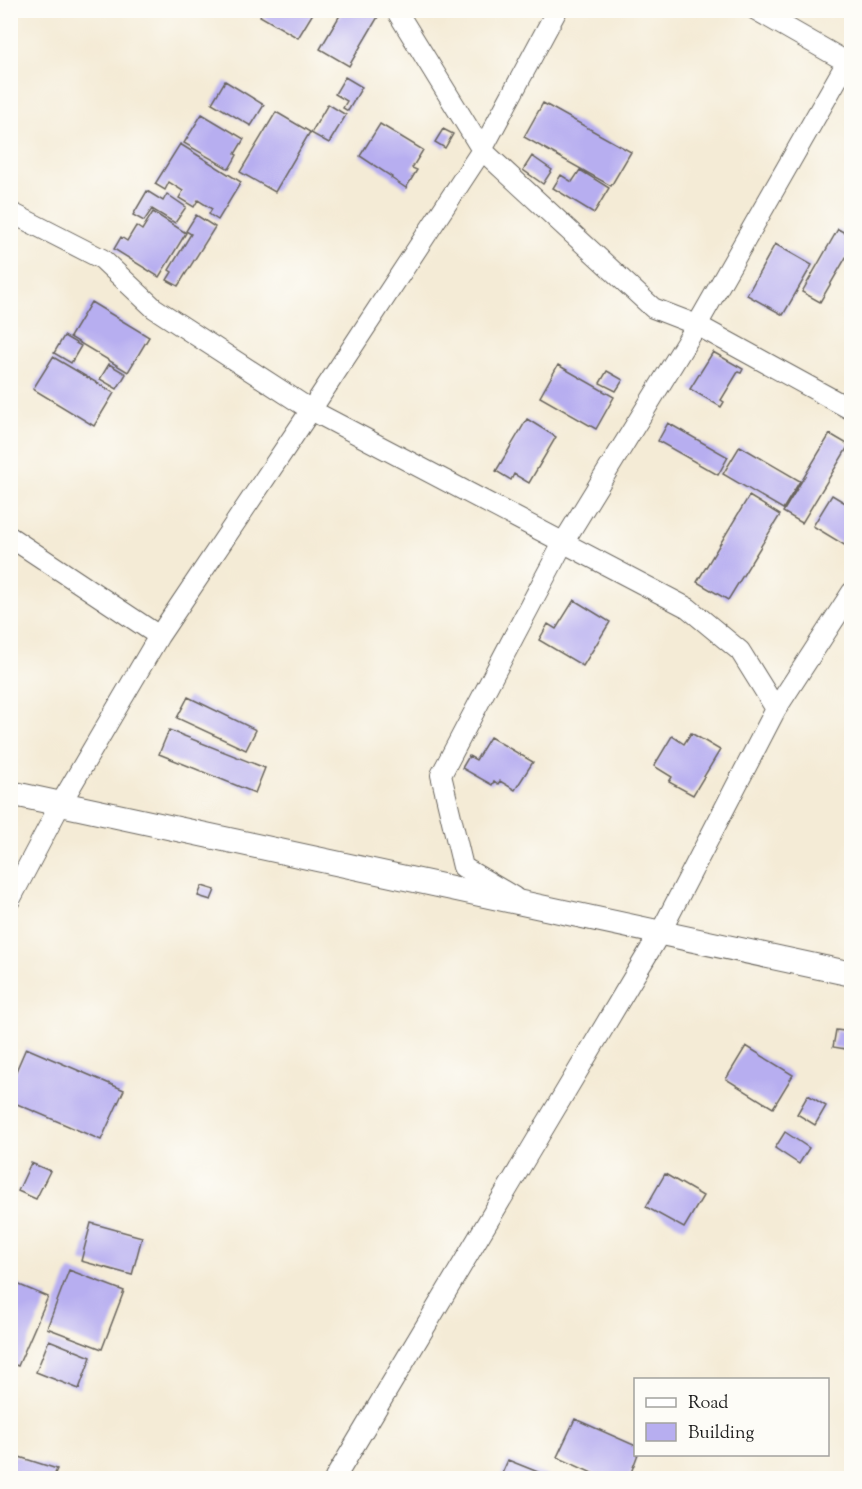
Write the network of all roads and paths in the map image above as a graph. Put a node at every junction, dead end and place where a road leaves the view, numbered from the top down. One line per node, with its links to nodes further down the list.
1 (396, 10): 5 (street)
2 (557, 10): 5 (street)
3 (756, 10): 4 (street)
4 (849, 63): 7 (street)
5 (482, 150): 7 (street); 8 (street)
6 (10, 212): 8 (street)
7 (697, 325): 9 (street); 11 (street)
8 (311, 410): 11 (street); 13 (street)
9 (852, 410)
10 (10, 537): 13 (street)
11 (563, 543): 14 (street); 18 (street)
12 (852, 592): 14 (street)
13 (159, 636): 16 (street)
14 (776, 709): 19 (street)
15 (10, 793): 16 (street)
16 (61, 803): 17 (street); 18 (street)
17 (10, 900)
18 (527, 905): 19 (street)
19 (660, 933): 20 (street); 21 (street)
20 (852, 974)
21 (335, 1479)

